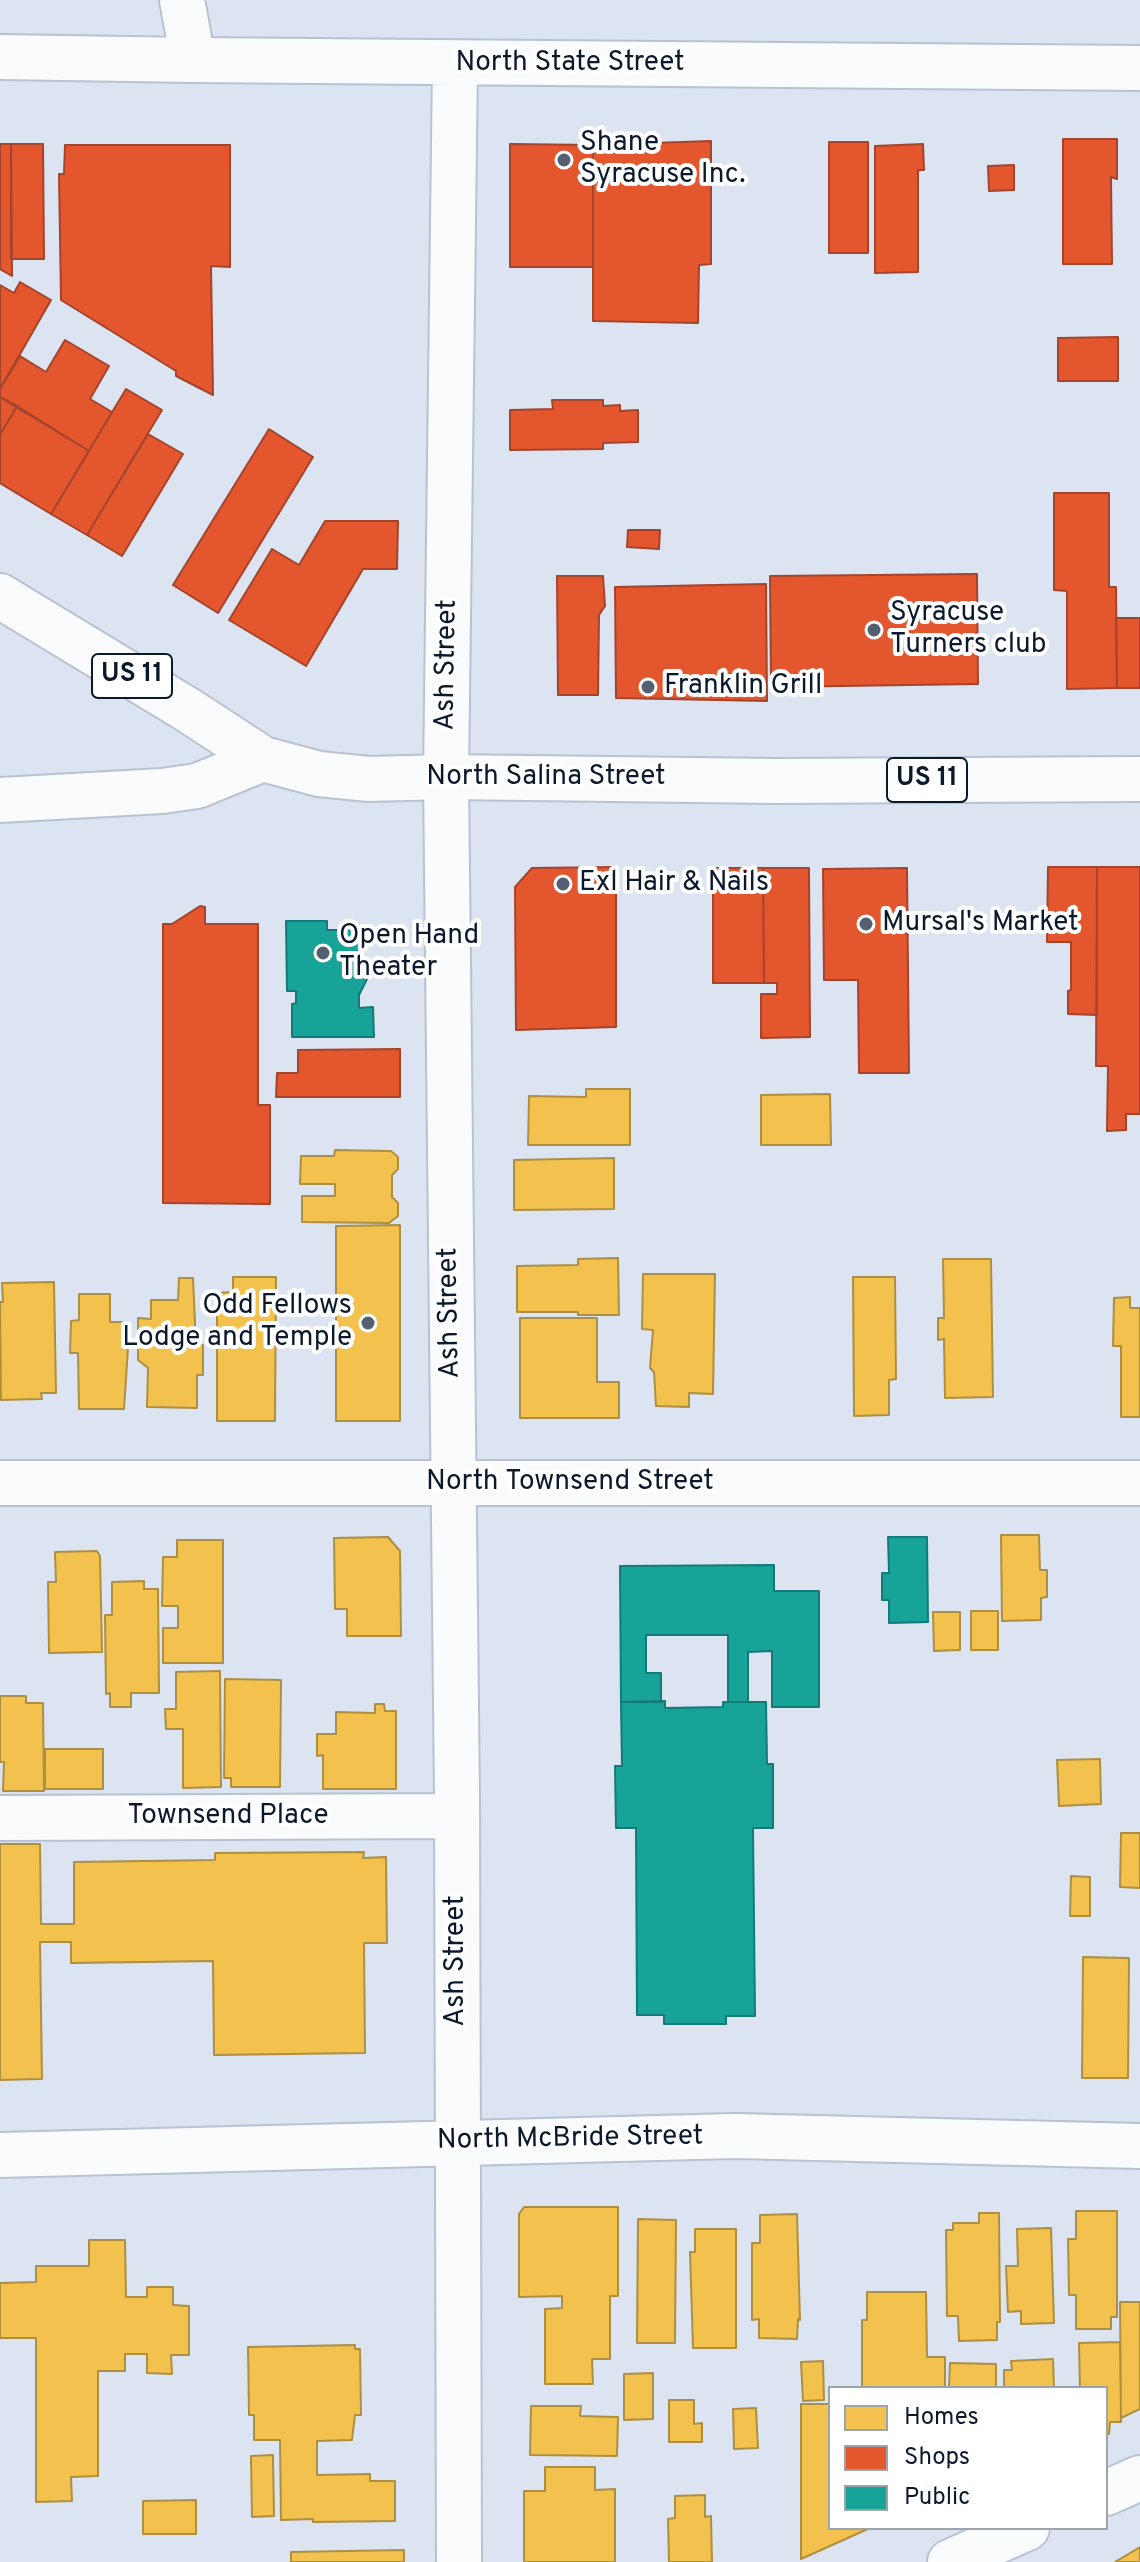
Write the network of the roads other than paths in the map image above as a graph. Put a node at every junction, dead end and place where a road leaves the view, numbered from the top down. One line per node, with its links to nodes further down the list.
1 (182, 0): 3 (main road)
2 (0, 57): 3 (main road, North State Street)
3 (193, 60): 4 (main road, North State Street)
4 (455, 64): 5 (main road, North State Street); 8 (main road, Ash Street)
5 (1140, 68)
6 (0, 596): 7 (main road, North Salina Street / US 11)
7 (263, 759): 8 (main road, North Salina Street / US 11); 10 (main road)
8 (446, 777): 9 (main road, North Salina Street / US 11); 12 (main road, Ash Street)
9 (1140, 779)
10 (0, 800)
11 (0, 1483): 12 (main road, North Townsend Street)
12 (453, 1483): 13 (main road, North Townsend Street); 14 (main road, Ash Street)
13 (1140, 1483)
14 (457, 1816): 15 (main road, Townsend Place); 16 (main road, Ash Street)
15 (0, 1818)
16 (458, 2142): 17 (main road, North McBride Street); 18 (main road, North McBride Street); 22 (main road, Ash Street)
17 (1140, 2146)
18 (0, 2155)
19 (1140, 2478): 20 (main road)
20 (1108, 2492)
21 (1022, 2530): 23 (main road)
22 (459, 2562)
23 (950, 2562)

